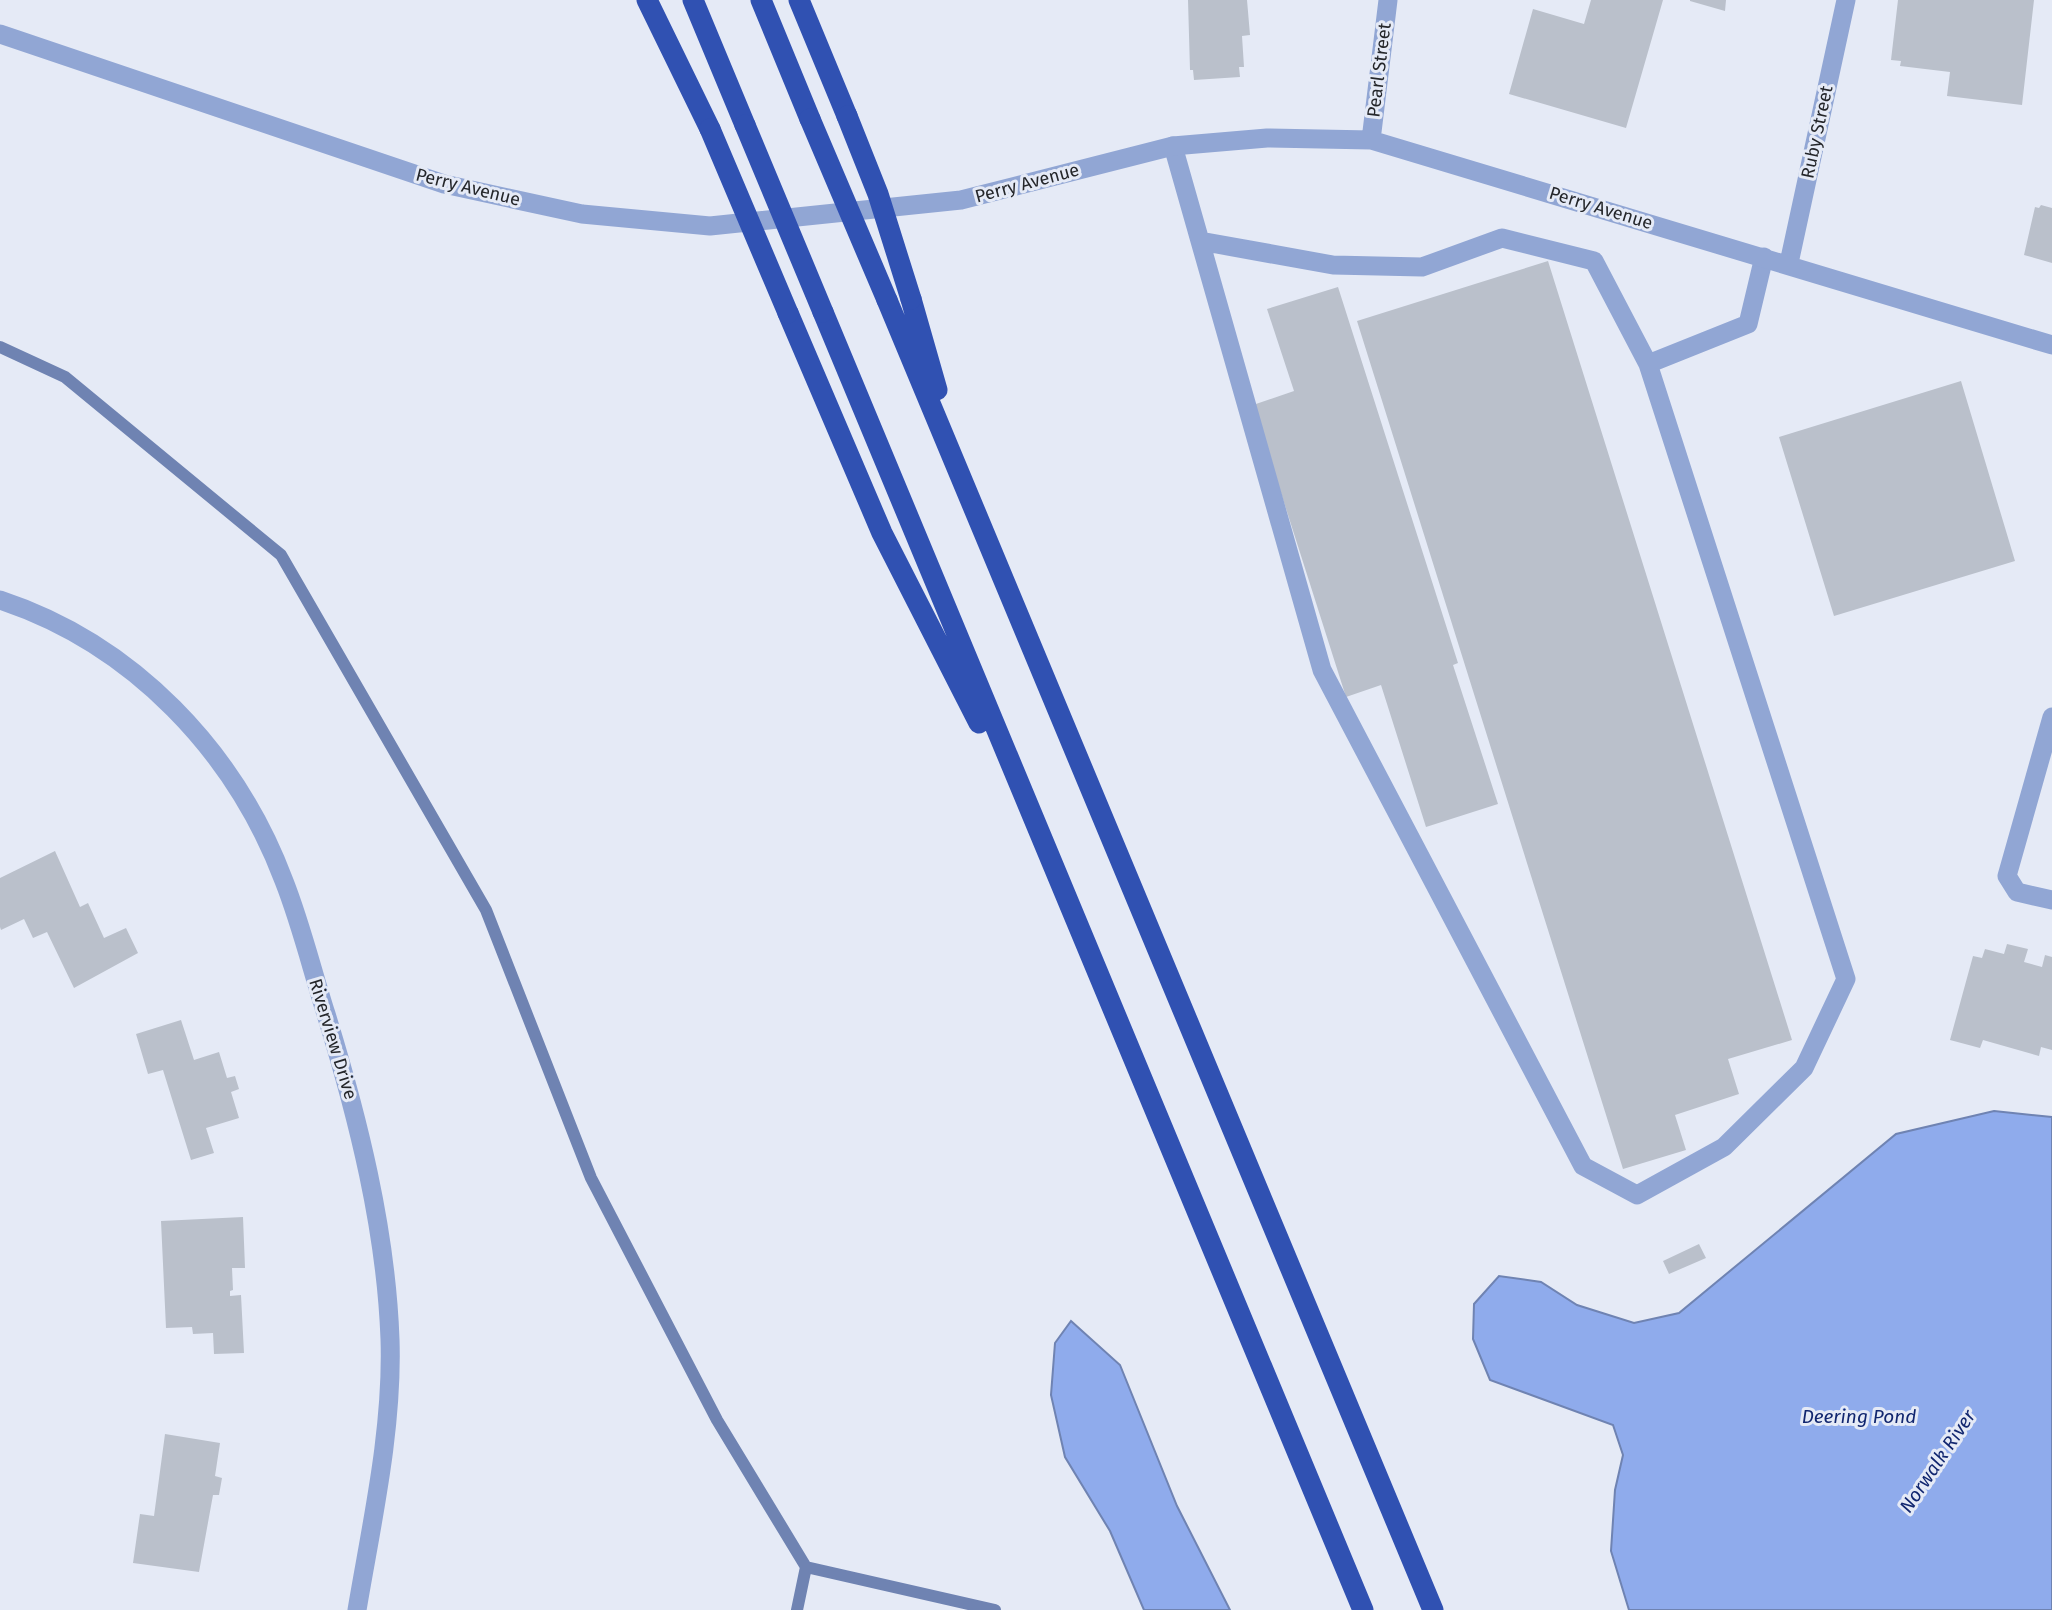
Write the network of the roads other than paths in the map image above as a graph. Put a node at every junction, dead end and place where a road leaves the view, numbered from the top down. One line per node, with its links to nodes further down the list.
1 (647, 0): 18 (highway, bridge)
2 (693, 0): 18 (highway, bridge)
3 (761, 0): 15 (highway, bridge)
4 (799, 0): 15 (highway, bridge)
5 (1388, 0): 8 (street, Pearl Street)
6 (1846, 0): 12 (street, Ruby Street)
7 (0, 34): 9 (street, Perry Avenue)
8 (1371, 140): 9 (street, Perry Avenue); 11 (street, Perry Avenue)
9 (1173, 146): 10 (street)
10 (1200, 241): 14 (street); 14 (street)
11 (1764, 257): 12 (street, Perry Avenue); 14 (street)
12 (1789, 263): 13 (street, Perry Avenue)
13 (2052, 345)
14 (1648, 364)
15 (961, 476): 22 (highway)
16 (0, 600): 20 (street, Riverview Drive)
17 (2052, 717): 19 (street)
18 (1046, 853): 21 (highway)
19 (2052, 900)
20 (357, 1610)
21 (1363, 1610)
22 (1433, 1610)

